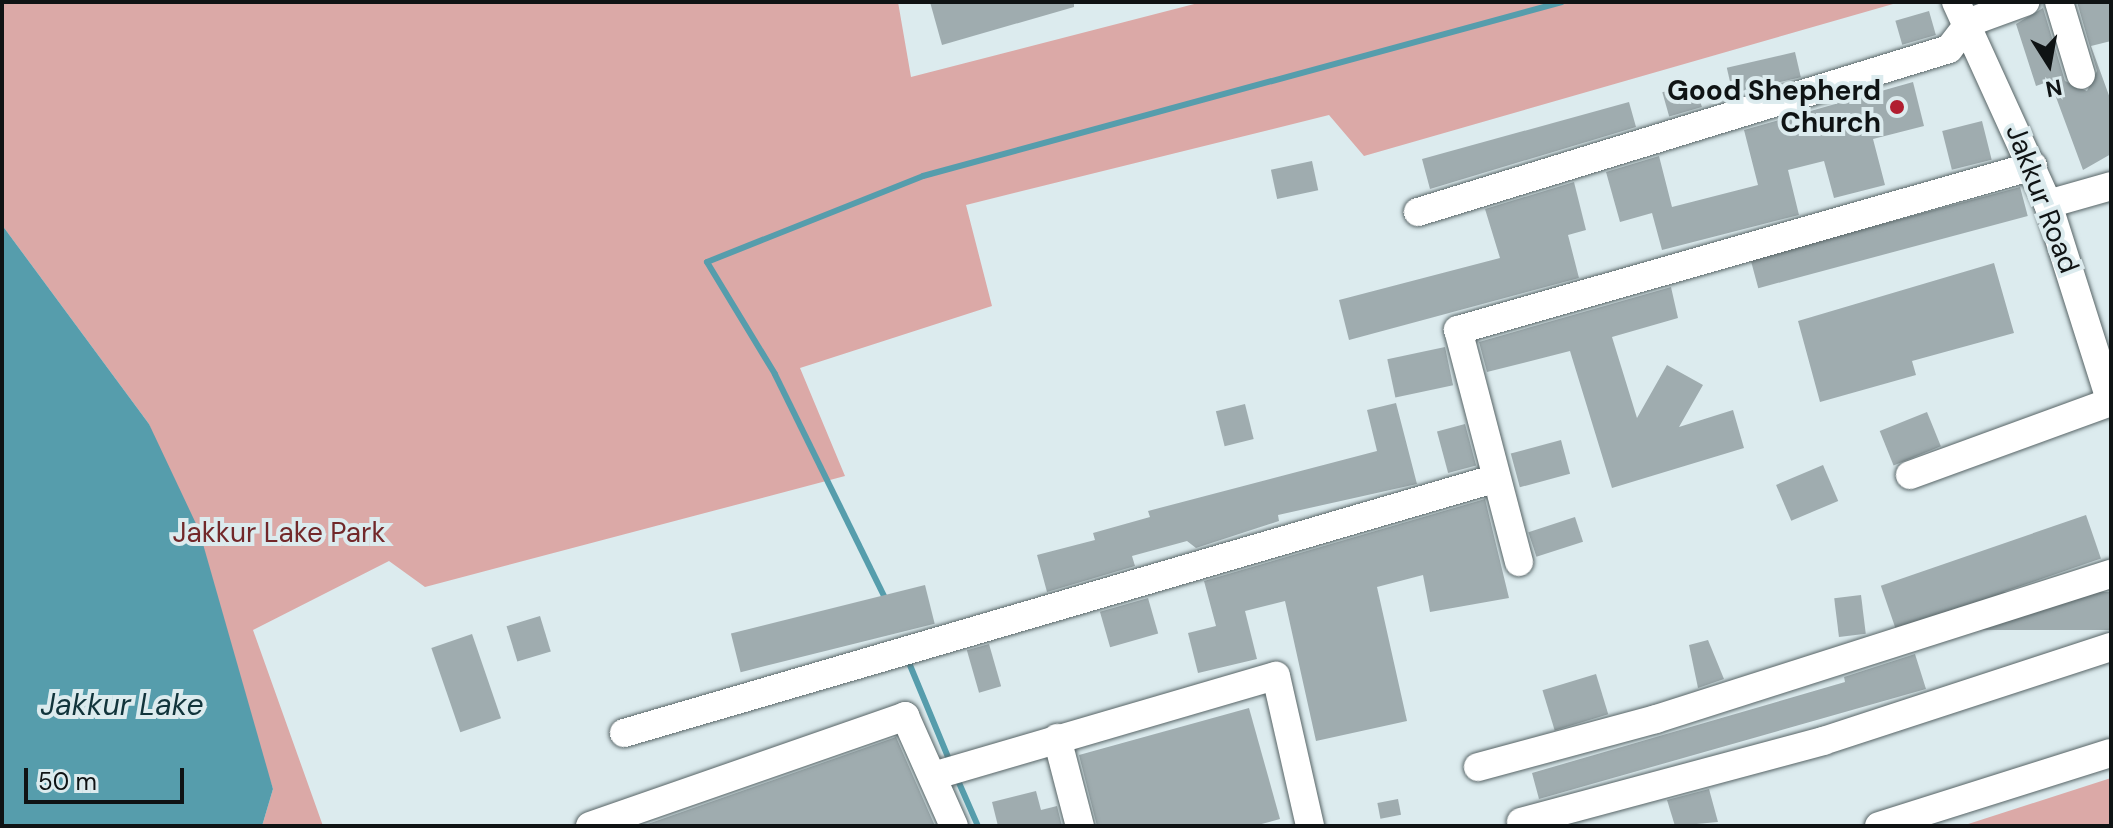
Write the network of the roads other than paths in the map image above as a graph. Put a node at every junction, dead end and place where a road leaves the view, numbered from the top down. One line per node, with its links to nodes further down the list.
1 (2025, 2): 3 (street)
2 (2059, 2): 4 (street)
3 (1963, 12): 5 (street, Jakkur Road); 8 (street)
4 (2081, 75)
5 (2033, 166): 7 (street, Jakkur Road); 11 (street)
6 (2111, 186): 7 (street)
7 (2048, 204): 9 (street, Jakkur Road)
8 (1418, 212)
9 (2111, 402): 10 (street)
10 (1910, 475)
11 (1497, 478): 12 (street); 15 (street)
12 (1519, 562)
13 (2111, 574): 18 (street)
14 (2111, 647): 20 (street)
15 (624, 733)
16 (1057, 738): 19 (street); 23 (street); 24 (street)
17 (2111, 753): 25 (street)
18 (1478, 767)
19 (936, 775): 21 (street); 22 (street)
20 (1521, 822)
21 (590, 826)
22 (954, 826)
23 (1080, 826)
24 (1310, 826)
25 (1879, 826)

